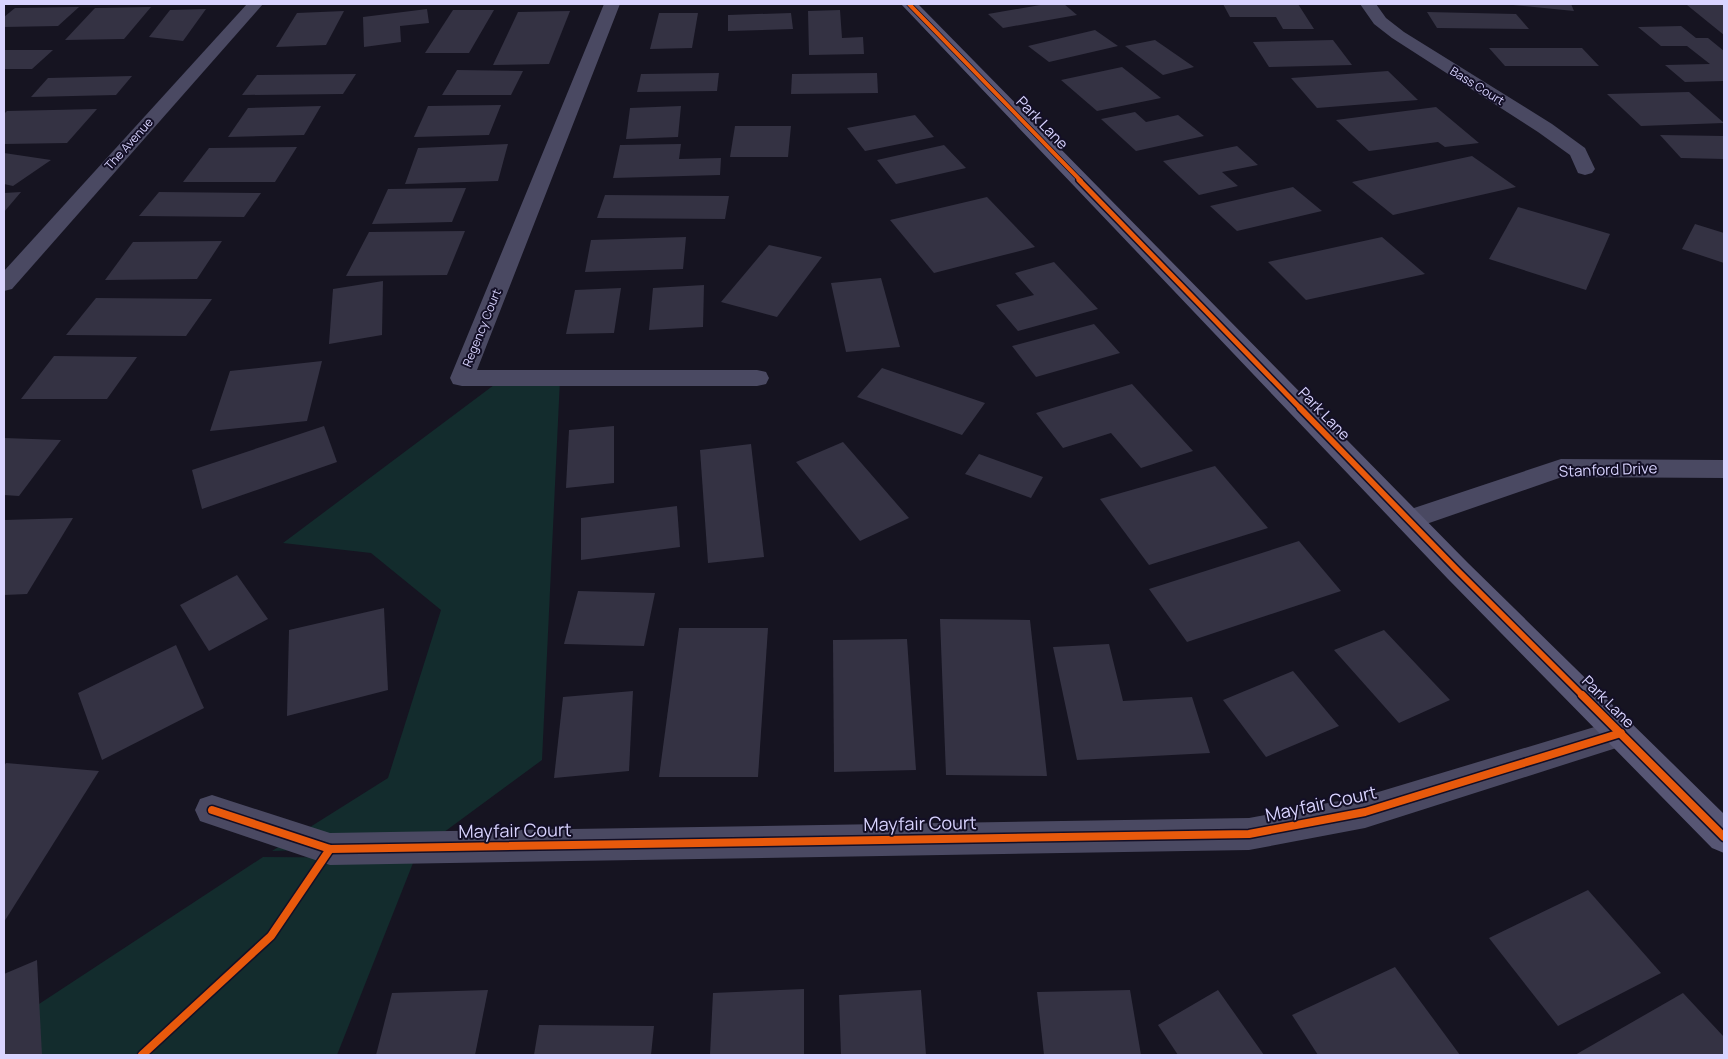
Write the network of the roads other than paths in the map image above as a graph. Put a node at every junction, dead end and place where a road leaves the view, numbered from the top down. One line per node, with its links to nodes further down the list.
1 (255, 4): 6 (street, The Avenue)
2 (612, 4): 7 (street, Regency Court)
3 (909, 4): 9 (street, Park Lane)
4 (1368, 4): 5 (street, Bass Court)
5 (1585, 169)
6 (4, 284)
7 (757, 378)
8 (1724, 468): 9 (street, Stanford Drive)
9 (1409, 520): 10 (street, Park Lane)
10 (1621, 733): 11 (street, Mayfair Court); 12 (street, Park Lane)
11 (212, 810)
12 (1724, 837)

